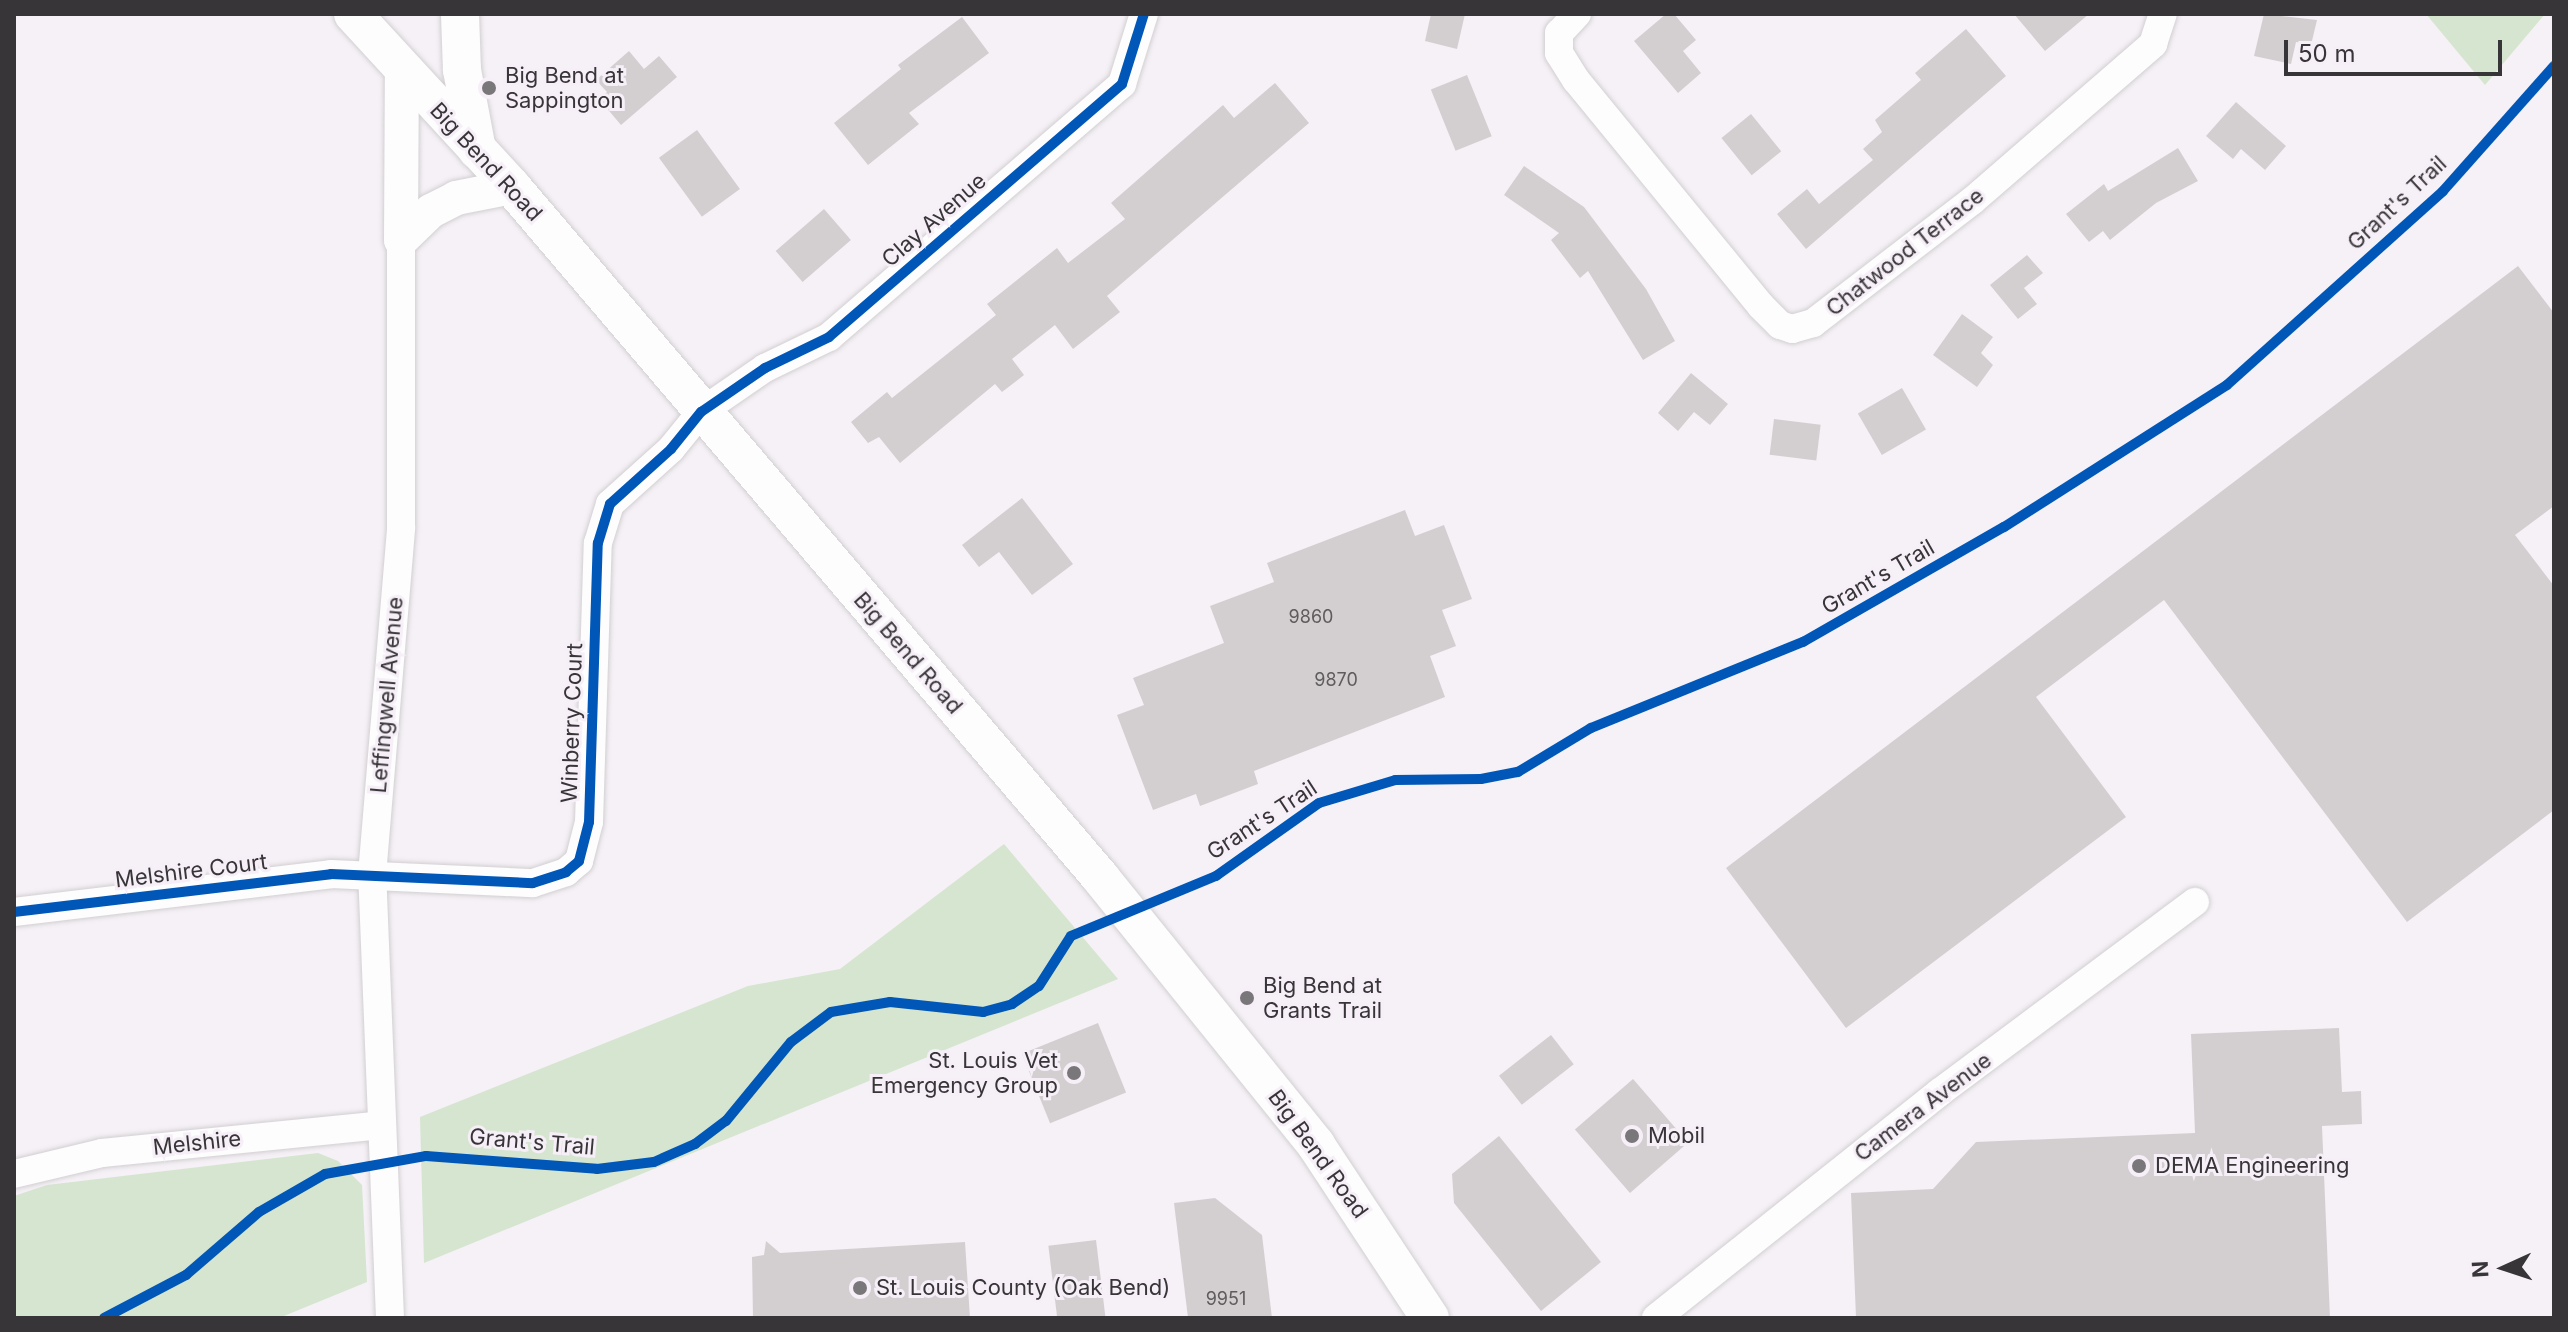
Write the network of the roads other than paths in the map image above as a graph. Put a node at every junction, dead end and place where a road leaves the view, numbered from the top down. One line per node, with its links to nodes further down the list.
1 (460, 14): 7 (main road)
2 (1144, 14): 10 (street, Clay Avenue)
3 (1577, 14): 4 (street, Chatwood Terrace)
4 (2163, 14)
5 (362, 17): 6 (main road, Big Bend Road)
6 (402, 72): 7 (main road, Big Bend Road); 9 (street, Leffingwell Avenue)
7 (477, 150): 8 (main road, Big Bend Road)
8 (512, 187): 9 (street); 10 (main road, Big Bend Road)
9 (401, 240): 11 (street, Leffingwell Avenue)
10 (701, 412): 11 (street, Winberry Court); 17 (main road, Big Bend Road)
11 (372, 875): 13 (street, Melshire Court); 14 (street, Leffingwell Avenue)
12 (2195, 902): 18 (street, Camera Avenue)
13 (14, 912)
14 (382, 1125): 15 (street, Melshire); 16 (street, Leffingwell Avenue)
15 (14, 1174)
16 (390, 1318)
17 (1430, 1318)
18 (1656, 1318)

